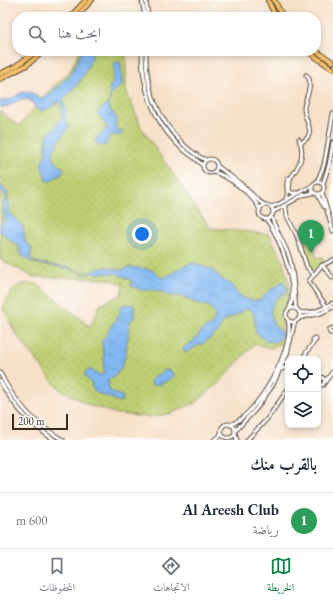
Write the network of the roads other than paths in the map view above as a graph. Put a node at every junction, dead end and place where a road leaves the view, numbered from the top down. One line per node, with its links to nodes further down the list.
1 (86, 0): 7 (main road)
2 (92, 0): 8 (main road)
3 (142, 0): 9 (street)
4 (146, 0): 10 (street)
5 (268, 0): 11 (main road)
6 (274, 0): 12 (main road)
7 (75, 12)
8 (81, 12)
9 (144, 12)
10 (147, 12)
11 (274, 12)
12 (280, 12)
13 (321, 54): 19 (main road)
14 (30, 56): 23 (main road)
15 (38, 56): 25 (main road)
16 (142, 56): 27 (street)
17 (146, 56): 28 (street)
18 (314, 56): 20 (main road)
19 (332, 61)
20 (327, 66): 21 (main road); 22 (main road)
21 (333, 69)
22 (333, 73)
23 (0, 74)
24 (306, 76): 31 (street)
25 (0, 79)
26 (333, 114): 37 (street)
27 (159, 120): 28 (street); 33 (street)
28 (168, 126): 32 (street)
29 (299, 139): 31 (street)
30 (333, 142): 38 (street)
31 (300, 143): 36 (street)
32 (207, 160): 33 (street); 34 (street)
33 (203, 166): 35 (street)
34 (216, 166): 35 (street); 46 (street)
35 (213, 172): 49 (street)
36 (289, 179): 40 (street); 44 (street)
37 (317, 182): 38 (street); 39 (street)
38 (323, 184): 42 (street)
39 (312, 186): 40 (street); 41 (street)
40 (300, 193): 44 (street)
41 (314, 193): 43 (street); 45 (street)
42 (322, 193): 43 (street); 52 (street)
43 (318, 194): 52 (street)
44 (285, 200): 48 (street)
45 (290, 202): 47 (street); 50 (street)
46 (265, 205): 48 (street); 49 (street)
47 (283, 206): 50 (street); 51 (street)
48 (271, 207): 51 (street)
49 (260, 210): 54 (street)
50 (286, 210): 58 (street)
51 (273, 212): 53 (street)
52 (327, 212): 55 (street)
53 (271, 216): 54 (street); 64 (street)
54 (266, 219): 63 (street)
55 (333, 231)
56 (332, 261): 57 (street)
57 (322, 265): 58 (street); 59 (street)
58 (315, 274): 61 (street)
59 (333, 278)
60 (333, 303): 61 (street)
61 (327, 307): 64 (street)
62 (333, 307): 65 (street)
63 (289, 309): 64 (street); 66 (street)
64 (298, 310): 65 (street)
65 (299, 318): 67 (street)
66 (288, 320): 67 (street); 84 (street)
67 (296, 321): 71 (street)
68 (333, 328): 69 (street)
69 (333, 333)
70 (314, 342): 72 (street)
71 (287, 356)
72 (304, 356)
73 (285, 360): 75 (street)
74 (285, 367): 75 (street)
75 (281, 369): 85 (street)
76 (333, 371): 78 (street)
77 (0, 372): 89 (street)
78 (330, 375): 79 (street); 81 (street)
79 (323, 377): 81 (street)
80 (0, 381): 88 (street)
81 (324, 382): 82 (street)
82 (321, 386)
83 (286, 392): 93 (street)
84 (230, 425): 85 (street); 86 (street)
85 (235, 432): 87 (street); 92 (street)
86 (222, 433): 87 (street); 90 (street)
87 (228, 438): 91 (street); 92 (street)
88 (55, 440)
89 (63, 440)
90 (214, 440)
91 (223, 440)
92 (237, 440)
93 (247, 440)

